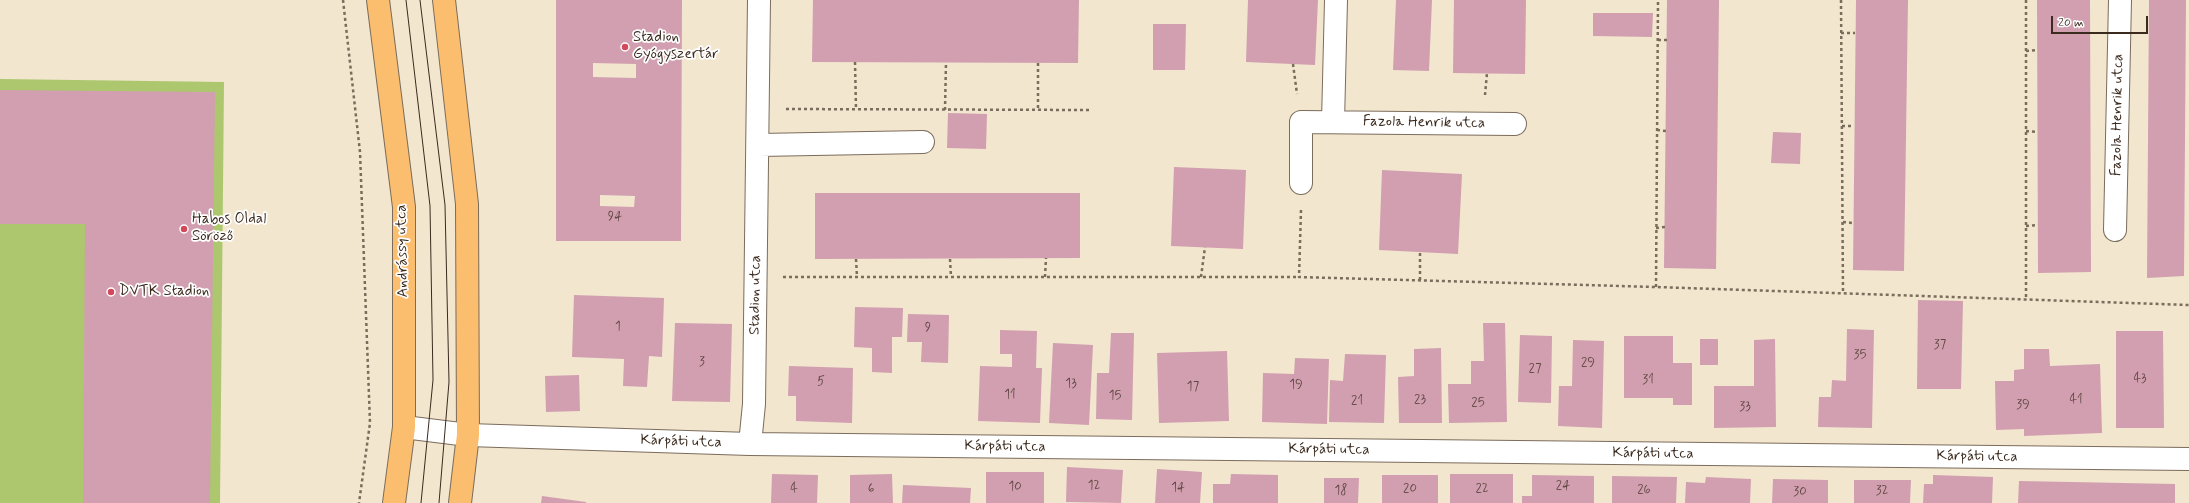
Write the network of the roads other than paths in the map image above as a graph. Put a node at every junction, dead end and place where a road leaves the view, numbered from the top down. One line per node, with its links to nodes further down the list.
1 (378, 0): 12 (main road, Andrássy utca)
2 (444, 0): 13 (main road)
3 (759, 0): 9 (street, Stadion utca)
4 (1336, 0): 6 (street)
5 (2120, 0): 11 (street, Fazola Henrik utca)
6 (1334, 122): 7 (street, Fazola Henrik utca); 10 (street, Fazola Henrik utca)
7 (1515, 124)
8 (923, 142): 9 (street)
9 (759, 145): 14 (street, Stadion utca)
10 (1302, 183)
11 (2115, 230)
12 (404, 427): 13 (street, Kárpáti utca); 16 (main road, Andrássy utca)
13 (468, 435): 14 (street, Kárpáti utca); 17 (main road)
14 (750, 444): 15 (street, Kárpáti utca)
15 (2189, 459)
16 (394, 503)
17 (460, 503)

